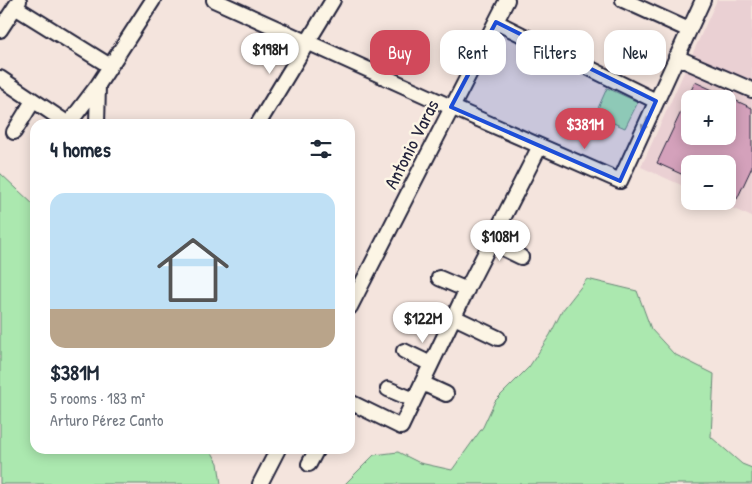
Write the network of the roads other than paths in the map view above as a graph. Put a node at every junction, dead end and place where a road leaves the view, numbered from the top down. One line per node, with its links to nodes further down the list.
1 (153, 0): 13 (street)
2 (214, 0): 11 (street)
3 (333, 0): 11 (street)
4 (507, 0): 8 (street, Antonio Varas)
5 (623, 0): 10 (street)
6 (703, 0): 10 (street)
7 (17, 3): 9 (street); 13 (street)
8 (496, 22): 18 (street); 19 (street, Antonio Varas)
9 (0, 30)
10 (688, 30): 12 (street)
11 (308, 42): 19 (street); 23 (street)
12 (676, 57): 16 (street); 18 (street)
13 (110, 66): 15 (street)
14 (0, 78): 17 (street)
15 (98, 85): 21 (street); 22 (street)
16 (752, 90)
17 (33, 101): 20 (street); 24 (street)
18 (656, 101): 25 (street, one-way to 25)
19 (451, 108): 25 (street); 30 (street, Antonio Varas)
20 (61, 119)
21 (73, 119)
22 (97, 119)
23 (261, 119)
24 (14, 132)
25 (540, 146): 26 (street)
26 (492, 242): 27 (street); 29 (street)
27 (521, 256)
28 (439, 278): 29 (street)
29 (467, 290): 32 (street)
30 (355, 296)
31 (421, 314): 32 (street)
32 (452, 322): 33 (street); 35 (street)
33 (498, 338)
34 (404, 351): 35 (street)
35 (431, 364): 36 (street)
36 (422, 383): 38 (street); 39 (street)
37 (388, 389): 39 (street)
38 (446, 394)
39 (414, 400): 40 (street)
40 (355, 404)
41 (275, 454): 44 (street)
42 (314, 454): 43 (street)
43 (309, 464)
44 (260, 484)

